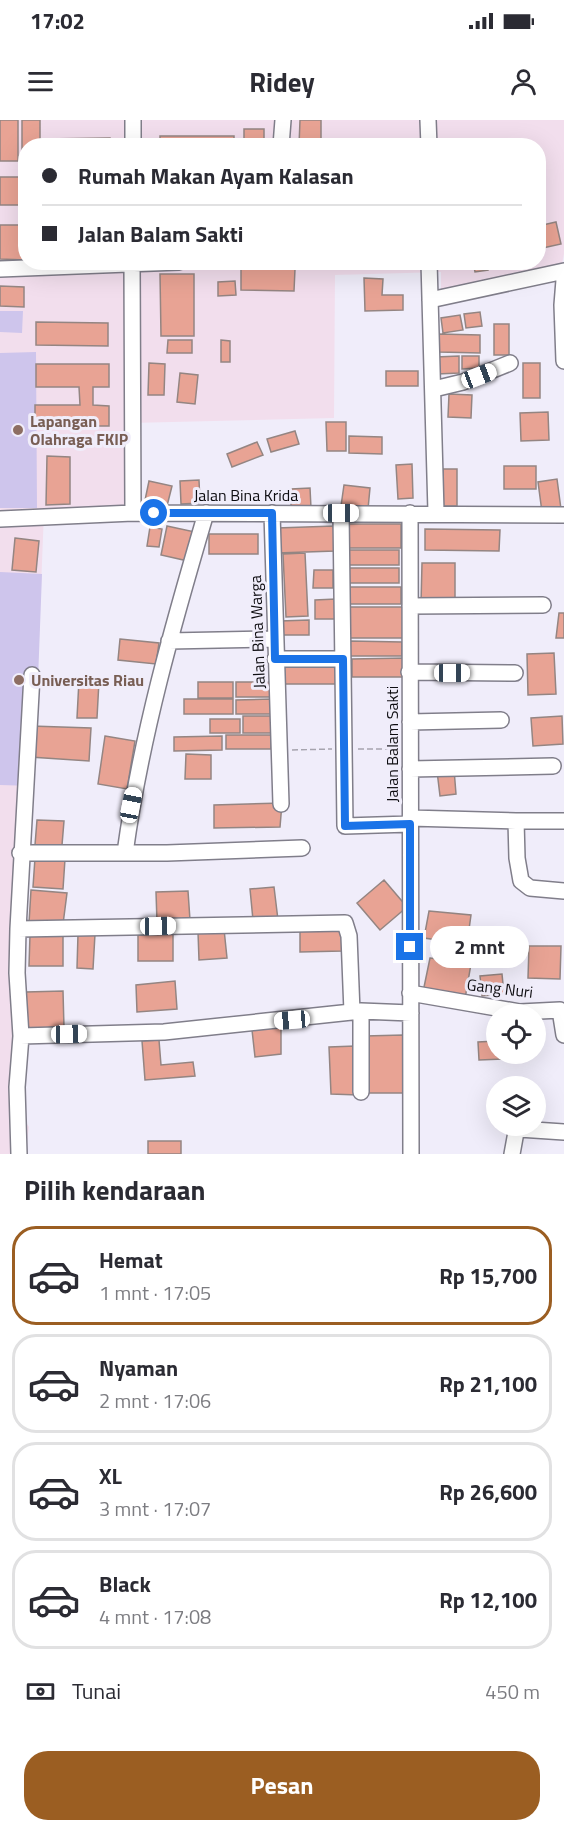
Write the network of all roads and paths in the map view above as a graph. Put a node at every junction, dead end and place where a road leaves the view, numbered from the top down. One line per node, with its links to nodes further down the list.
1 (133, 120): 4 (street)
2 (283, 120): 5 (street)
3 (428, 120): 6 (street)
4 (133, 138)
5 (282, 138)
6 (429, 138)
7 (18, 268): 8 (street)
8 (0, 269)
9 (132, 270): 18 (street)
10 (429, 270): 13 (street)
11 (564, 271): 13 (street)
12 (564, 280): 14 (street)
13 (430, 300): 16 (street)
14 (564, 361)
15 (510, 363): 16 (street)
16 (434, 389): 17 (street)
17 (436, 512): 22 (street, Jalan Bina Krida); 23 (street, Jalan Bina Krida)
18 (133, 513): 19 (street, Jalan Bina Krida); 24 (street, Jalan Bina Krida)
19 (206, 513): 20 (street, Jalan Bina Krida); 28 (street)
20 (272, 513): 21 (street, Jalan Bina Krida); 27 (street, Jalan Bina Warga)
21 (341, 513): 22 (street, Jalan Bina Krida); 30 (street)
22 (410, 513): 26 (street, Jalan Balam Sakti)
23 (564, 515)
24 (0, 519)
25 (543, 605): 26 (street)
26 (410, 606): 31 (street, Jalan Balam Sakti)
27 (274, 639): 28 (street); 29 (street, Jalan Bina Warga)
28 (169, 641): 44 (street)
29 (275, 659): 30 (street); 38 (street, Jalan Bina Warga)
30 (343, 659): 39 (street)
31 (409, 672): 32 (street); 35 (street, Jalan Balam Sakti)
32 (515, 673)
33 (32, 675): 43 (street)
34 (501, 720): 35 (street)
35 (410, 722): 37 (street, Jalan Balam Sakti)
36 (553, 766): 37 (street)
37 (410, 769): 39 (street, Jalan Balam Sakti)
38 (281, 804)
39 (410, 821): 40 (street); 47 (street, Jalan Balam Sakti)
40 (516, 821): 41 (street); 45 (street)
41 (564, 821)
42 (302, 848): 44 (street)
43 (20, 852): 44 (street); 46 (street)
44 (125, 852)
45 (564, 891)
46 (18, 929): 48 (street); 51 (street)
47 (410, 993): 49 (street, Jalan Balam Sakti); 50 (street, Gang Nuri)
48 (356, 1012): 49 (street); 51 (street); 52 (street)
49 (411, 1013): 55 (street, Jalan Balam Sakti)
50 (564, 1035)
51 (21, 1036): 54 (street)
52 (361, 1092)
53 (564, 1132): 56 (street)
54 (19, 1154)
55 (411, 1154)
56 (512, 1154)

